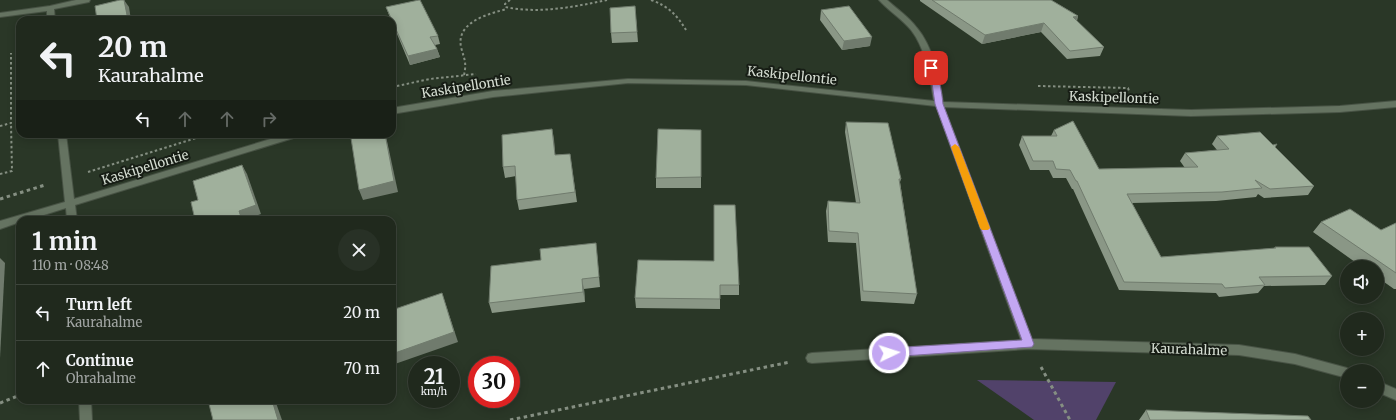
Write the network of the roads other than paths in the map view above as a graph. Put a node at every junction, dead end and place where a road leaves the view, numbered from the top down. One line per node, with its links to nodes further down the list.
1 (86, 0): 3 (street)
2 (883, 0): 6 (street)
3 (50, 8): 4 (street); 5 (street)
4 (0, 15)
5 (51, 16)
6 (939, 104): 7 (street, Kaskipellontie); 8 (street, Kaskipellontie); 16 (street)
7 (1396, 104)
8 (396, 110)
9 (62, 138): 11 (street)
10 (284, 138): 11 (street, Kaskipellontie)
11 (70, 203): 12 (street, Kaskipellontie); 13 (street)
12 (29, 216)
13 (72, 216)
14 (16, 220): 15 (street, Kaskipellontie)
15 (0, 225)
16 (1028, 344): 17 (street, Kaurahalme); 18 (street, Kaurahalme)
17 (812, 358)
18 (1340, 371)
19 (1384, 389): 20 (street)
20 (1396, 395)
21 (85, 404): 22 (street)
22 (86, 420)

